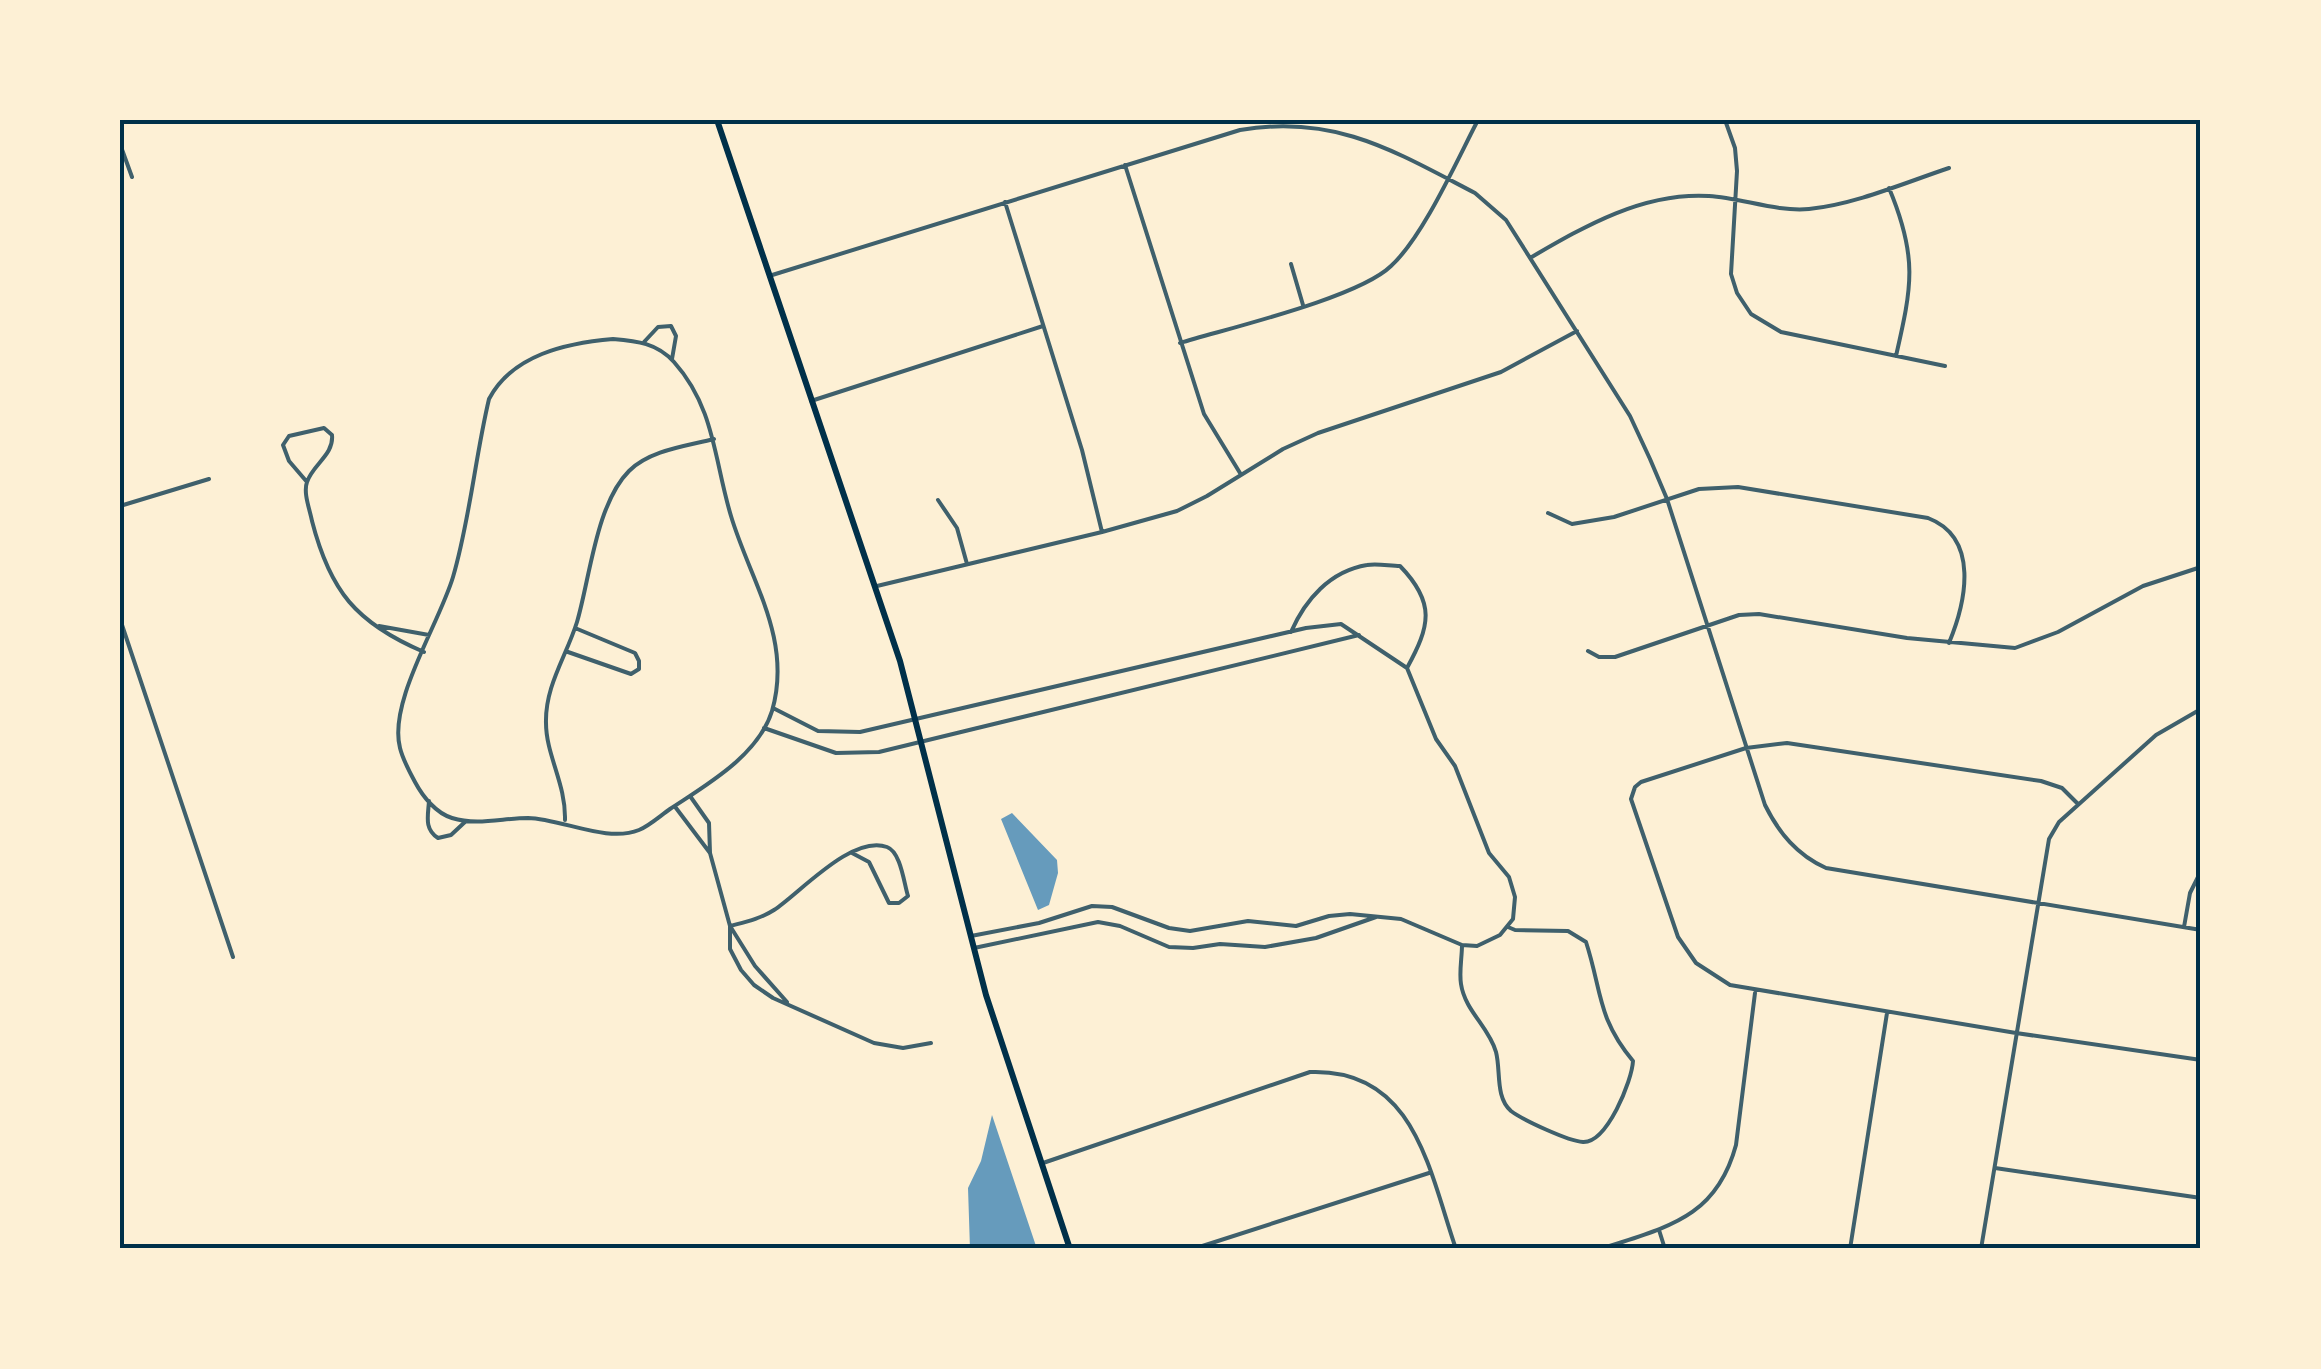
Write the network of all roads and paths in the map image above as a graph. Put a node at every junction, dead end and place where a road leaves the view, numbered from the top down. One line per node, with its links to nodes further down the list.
1 (717, 120): 14 (main road)
2 (1478, 120): 8 (street)
3 (1725, 120): 10 (street)
4 (120, 144): 7 (street)
5 (1125, 165): 8 (street); 11 (street); 19 (street)
6 (1949, 168): 9 (street)
7 (132, 177)
8 (1446, 178): 12 (street); 15 (street)
9 (1889, 188): 10 (street); 20 (street)
10 (1736, 199): 12 (street); 20 (street)
11 (1005, 202): 14 (street); 16 (street)
12 (1530, 258): 17 (street)
13 (1290, 264): 15 (street)
14 (770, 276): 23 (main road)
15 (1303, 305): 19 (street)
16 (1043, 326): 23 (street); 32 (street)
17 (1577, 331): 25 (street); 29 (street)
18 (644, 342): 21 (street); 21 (street); 42 (street)
19 (1180, 342): 25 (street)
20 (1896, 356): 22 (street)
21 (672, 358): 24 (street)
22 (1944, 366)
23 (811, 400): 35 (main road)
24 (714, 439): 39 (street); 48 (street)
25 (1240, 474): 32 (street)
26 (209, 479): 30 (street)
27 (306, 482): 27 (street); 37 (street)
28 (938, 500): 33 (street)
29 (1668, 500): 31 (street); 38 (street); 43 (street)
30 (120, 506)
31 (1548, 514)
32 (1102, 532): 33 (street)
33 (967, 564): 35 (street)
34 (2201, 566): 43 (street)
35 (874, 587): 50 (main road)
36 (120, 619): 72 (street)
37 (380, 626): 42 (street); 46 (street)
38 (1706, 626): 43 (street); 45 (street); 53 (street)
39 (575, 628): 44 (street); 44 (street)
40 (1291, 632): 41 (street); 47 (street); 50 (street)
41 (1359, 635): 47 (street); 52 (street)
42 (431, 636): 46 (street)
43 (1950, 643)
44 (566, 651): 59 (street)
45 (1588, 651)
46 (424, 652): 55 (street)
47 (1406, 668): 66 (street)
48 (773, 708): 50 (street); 51 (street)
49 (2201, 708): 56 (street)
50 (916, 721): 52 (main road)
51 (764, 728): 52 (street); 54 (street)
52 (922, 741): 69 (main road)
53 (1746, 748): 56 (street); 63 (street); 73 (street)
54 (690, 796): 57 (street); 60 (street)
55 (429, 802): 58 (street); 58 (street)
56 (2078, 804): 63 (street)
57 (675, 806): 59 (street); 60 (street)
58 (466, 820): 59 (street)
59 (565, 823)
60 (710, 854): 65 (street)
61 (852, 854): 61 (street); 65 (street)
62 (2201, 871): 67 (street)
63 (2036, 904): 67 (street); 76 (street)
64 (1385, 915): 69 (street); 70 (street); 71 (street)
65 (730, 926): 74 (street); 74 (street)
66 (1507, 926): 70 (street); 70 (street)
67 (2184, 927): 68 (street)
68 (2201, 930)
69 (971, 936): 71 (main road)
70 (1462, 945)
71 (974, 948): 79 (main road)
72 (233, 957)
73 (1755, 992): 75 (street); 83 (street)
74 (786, 1002): 77 (street)
75 (1887, 1012): 76 (street); 89 (street)
76 (2016, 1033): 78 (street); 80 (street)
77 (931, 1043)
78 (2201, 1060)
79 (1042, 1164): 81 (street); 84 (main road)
80 (1994, 1168): 82 (street); 90 (street)
81 (1429, 1173): 85 (street); 86 (street)
82 (2201, 1198)
83 (1659, 1230): 87 (street); 88 (street)
84 (1070, 1249)
85 (1194, 1249)
86 (1456, 1249)
87 (1601, 1249)
88 (1665, 1249)
89 (1850, 1249)
90 (1981, 1249)

